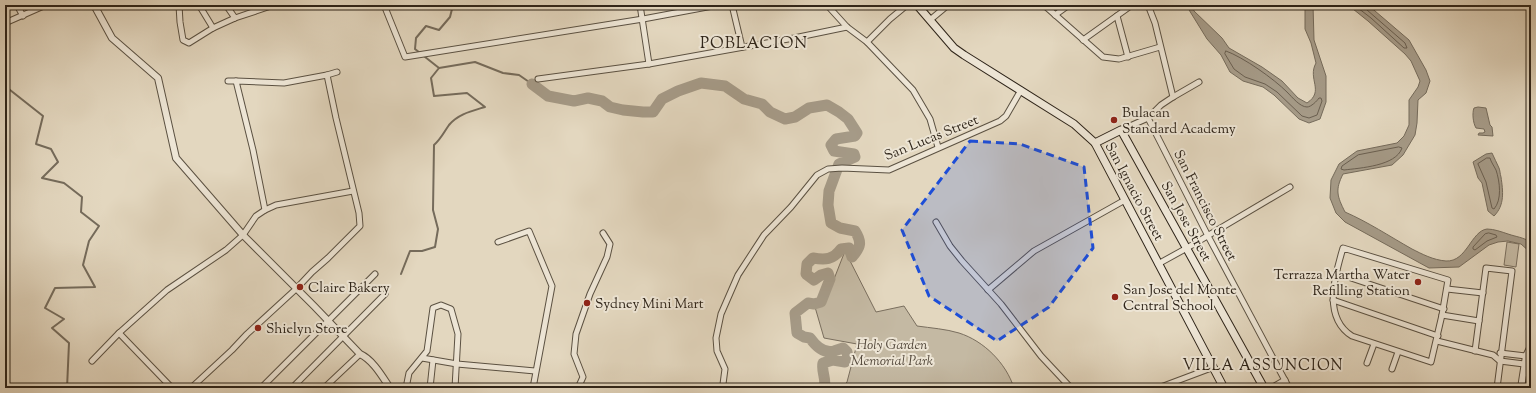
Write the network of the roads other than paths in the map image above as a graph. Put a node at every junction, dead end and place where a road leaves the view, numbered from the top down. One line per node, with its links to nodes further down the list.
1 (17, 5): 23 (street)
2 (94, 5): 55 (street)
3 (179, 5): 30 (street)
4 (199, 5): 30 (street)
5 (226, 5): 25 (street)
6 (251, 5): 21 (street)
7 (274, 5): 21 (street)
8 (384, 5): 26 (street)
9 (640, 5): 26 (street)
10 (718, 5): 26 (street)
11 (732, 5): 33 (street)
12 (827, 5): 29 (street)
13 (907, 5): 32 (street)
14 (917, 5): 27 (main road, San Ignacio Street)
15 (948, 5): 27 (street)
16 (1044, 5): 22 (street)
17 (1069, 5): 22 (street)
18 (1132, 5): 24 (street)
19 (1148, 5): 34 (street)
20 (44, 6): 23 (street)
21 (255, 11): 25 (street)
22 (1055, 15): 31 (street)
23 (23, 16): 28 (street)
24 (1117, 16): 31 (street); 35 (street)
25 (235, 18): 30 (street)
26 (643, 19): 36 (street)
27 (930, 20): 43 (main road, San Ignacio Street)
28 (5, 23)
29 (847, 27): 32 (street); 33 (street)
30 (213, 28)
31 (1083, 40): 35 (street)
32 (867, 42): 48 (street)
33 (742, 47): 36 (street)
34 (1160, 47): 35 (street); 44 (street)
35 (1128, 57)
36 (649, 64): 39 (street)
37 (337, 72): 38 (street)
38 (327, 75): 41 (street); 50 (street)
39 (538, 78)
40 (228, 81): 41 (street)
41 (236, 82): 52 (street)
42 (1199, 82): 44 (street)
43 (1021, 90): 47 (main road, San Ignacio Street); 48 (street, San Lucas Street)
44 (1173, 97): 45 (street)
45 (1148, 118): 46 (street); 56 (street, San Francisco Street)
46 (1121, 130): 47 (main road); 58 (main road, San Jose Street)
47 (1095, 143): 51 (main road, San Ignacio Street)
48 (938, 147): 107 (street, San Lucas Street)
49 (1290, 187): 56 (street)
50 (353, 191): 52 (street); 62 (street)
51 (1125, 200): 59 (main road, San Ignacio Street); 64 (street)
52 (265, 210): 55 (street)
53 (936, 222): 64 (street)
54 (603, 233): 106 (street)
55 (243, 235): 62 (street); 72 (street)
56 (1208, 236): 58 (street); 95 (street, San Francisco Street)
57 (498, 242): 94 (street)
58 (1187, 248): 59 (street); 111 (main road, San Jose Street)
59 (1158, 264): 92 (main road, San Ignacio Street)
60 (1336, 273): 63 (street); 67 (street); 68 (street)
61 (375, 274): 71 (street)
62 (296, 288): 71 (street); 97 (street)
63 (1447, 289): 65 (street); 68 (street)
64 (988, 290): 108 (street)
65 (1483, 293): 70 (street); 79 (street)
66 (385, 294): 73 (street)
67 (1333, 300): 74 (street); 75 (street)
68 (1444, 309): 69 (street)
69 (1442, 315): 70 (street); 74 (street)
70 (1479, 320): 77 (street)
71 (328, 322): 73 (street); 98 (street)
72 (119, 333): 86 (street); 96 (street)
73 (344, 336): 80 (street); 99 (street)
74 (1437, 339): 77 (street); 78 (street)
75 (1374, 344): 78 (street); 89 (street)
76 (1531, 346): 83 (street)
77 (1475, 351): 82 (street)
78 (1398, 352): 93 (street)
79 (1502, 353): 81 (street); 82 (street); 87 (street)
80 (360, 354): 100 (street); 101 (street)
81 (1509, 354): 83 (street); 88 (street)
82 (1493, 355): 87 (street)
83 (1526, 356): 91 (street)
84 (422, 358): 85 (street); 90 (street); 102 (street)
85 (433, 360): 90 (street); 103 (street)
86 (92, 361)
87 (1500, 361): 88 (street); 114 (street)
88 (1508, 362): 91 (street)
89 (1367, 363)
90 (457, 364): 94 (street); 104 (street)
91 (1524, 364): 115 (street)
92 (1214, 367): 109 (street); 110 (main road, San Ignacio Street)
93 (1392, 369)
94 (535, 371): 105 (street)
95 (1285, 380): 112 (street); 113 (street, San Francisco Street)
96 (172, 388)
97 (191, 388)
98 (261, 388)
99 (292, 388)
100 (324, 388)
101 (390, 388)
102 (406, 388)
103 (430, 388)
104 (454, 388)
105 (533, 388)
106 (578, 388)
107 (721, 388)
108 (1071, 388)
109 (1158, 388)
110 (1224, 388)
111 (1264, 388)
112 (1271, 388)
113 (1289, 388)
114 (1497, 388)
115 (1520, 388)

